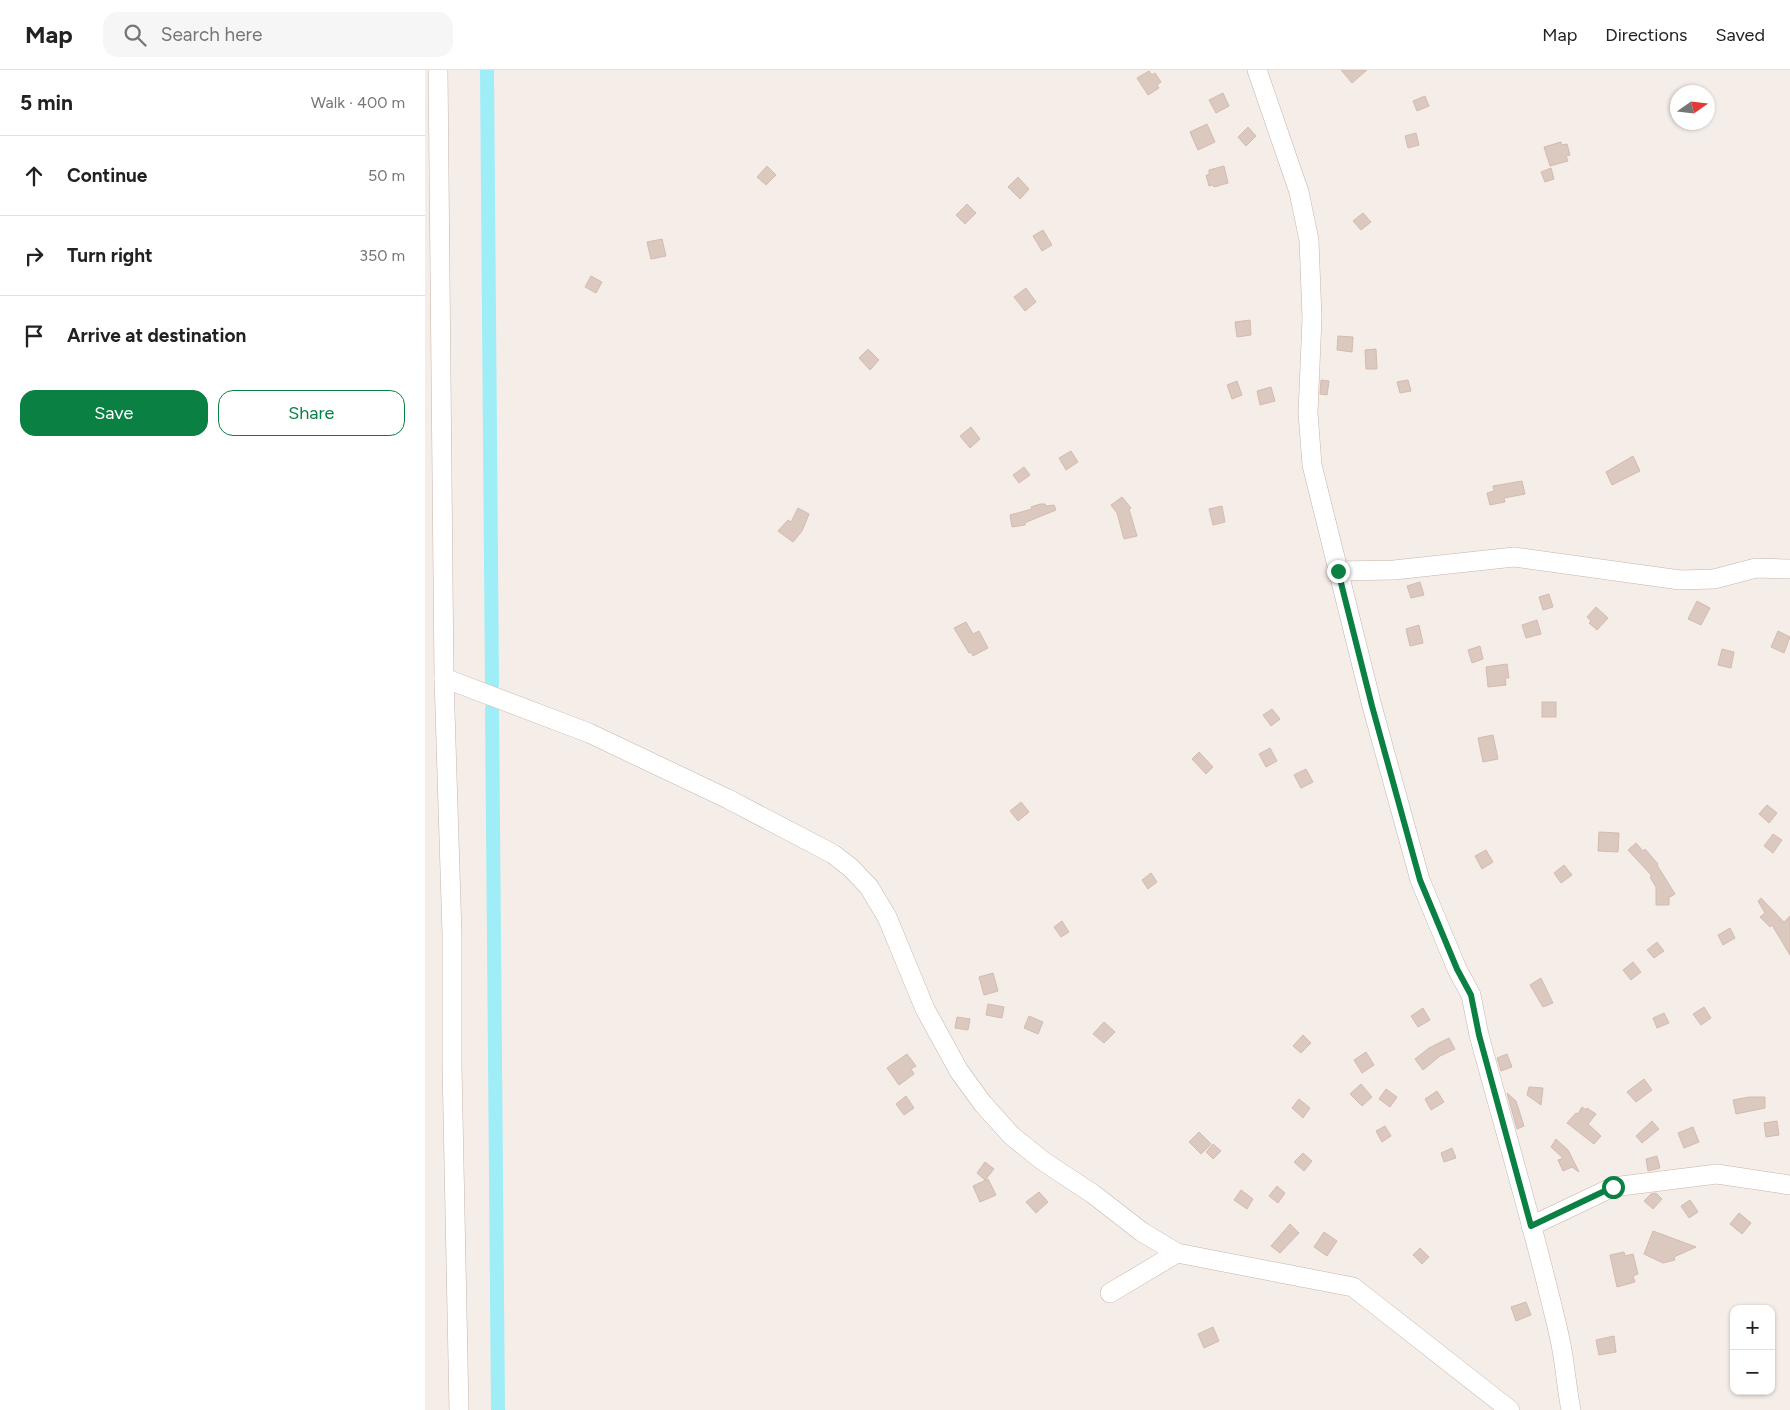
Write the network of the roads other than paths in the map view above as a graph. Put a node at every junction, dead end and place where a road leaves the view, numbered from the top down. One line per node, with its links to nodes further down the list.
1 (438, 70): 5 (street)
2 (1257, 70): 4 (street)
3 (1790, 569): 4 (street)
4 (1338, 571): 7 (street)
5 (444, 678): 8 (street); 10 (street)
6 (1790, 1185): 7 (street)
7 (1531, 1226): 12 (street)
8 (1177, 1252): 9 (street); 11 (street)
9 (1110, 1293)
10 (459, 1410)
11 (1510, 1410)
12 (1571, 1410)

